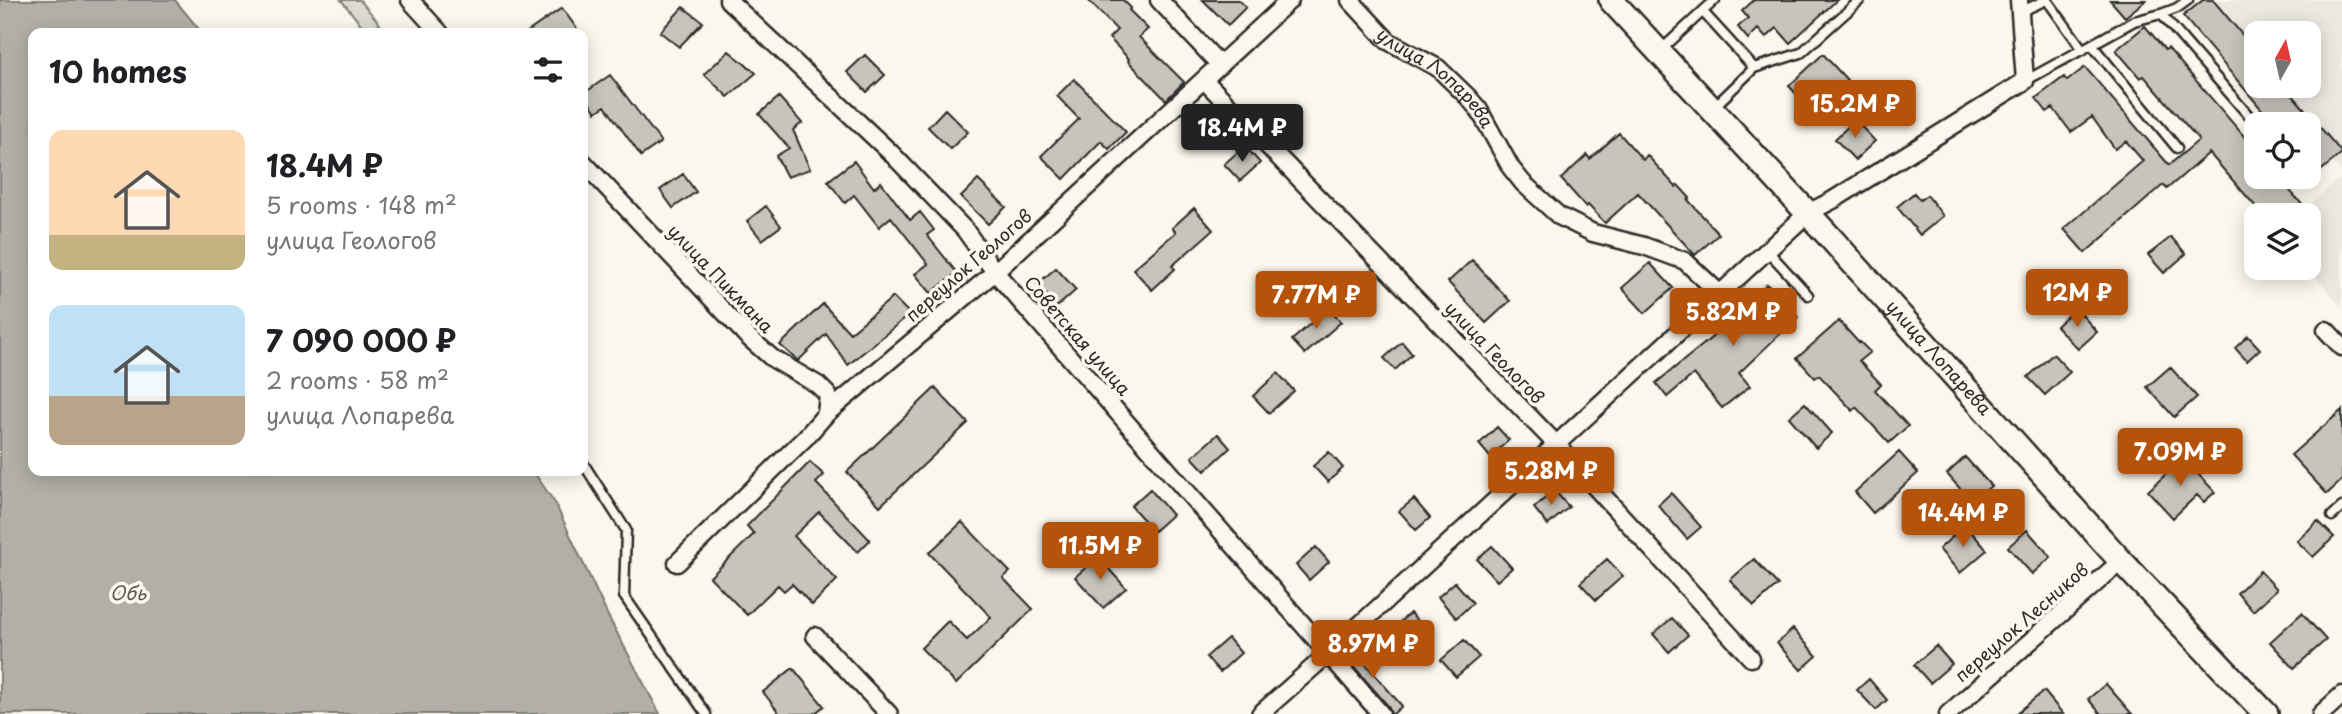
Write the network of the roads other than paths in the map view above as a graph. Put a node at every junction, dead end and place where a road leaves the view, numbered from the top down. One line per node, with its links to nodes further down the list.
1 (410, 0): 14 (street)
2 (728, 0): 28 (street, Советская улица)
3 (1159, 0): 18 (street)
4 (1290, 0): 18 (street, переулок Геологов)
5 (1350, 0): 29 (street, улица Лопарева)
6 (1611, 0): 17 (main road, улица Лопарева)
7 (1716, 0): 12 (lane)
8 (1860, 0): 19 (lane)
9 (2047, 0): 11 (lane); 16 (lane)
10 (2188, 0): 13 (lane)
11 (2020, 6): 21 (street)
12 (1703, 12): 17 (lane); 19 (lane)
13 (2161, 14): 15 (lane); 23 (lane)
14 (435, 28)
15 (2092, 45): 16 (lane); 24 (lane)
16 (2083, 50): 21 (lane)
17 (1659, 52): 22 (main road, улица Лопарева)
18 (1220, 65): 20 (street, переулок Геологов)
19 (1754, 68): 22 (lane)
20 (1204, 80): 28 (street, переулок Геологов); 34 (street, улица Геологов)
21 (2025, 81): 26 (street)
22 (1712, 109): 26 (main road, улица Лопарева)
23 (2246, 112)
24 (2178, 148)
25 (588, 167): 33 (street, улица Пикмана)
26 (1808, 213): 27 (street); 38 (main road, улица Лопарева)
27 (1766, 249): 29 (street); 30 (lane)
28 (995, 272): 33 (street, переулок Геологов); 41 (street, Советская улица)
29 (1719, 293): 34 (street)
30 (1808, 295)
31 (2326, 330): 32 (street)
32 (2342, 347)
33 (826, 414): 39 (street, переулок Геологов)
34 (1556, 444): 41 (street); 42 (street, улица Геологов)
35 (588, 471): 44 (lane)
36 (2342, 507): 37 (lane)
37 (2332, 516)
38 (2122, 561): 48 (street, переулок Лесников); 49 (main road, улица Лопарева)
39 (677, 563)
40 (815, 636): 45 (street)
41 (1328, 654): 46 (street); 47 (street, Советская улица)
42 (1751, 658)
43 (2342, 695): 50 (street)
44 (706, 714)
45 (889, 714)
46 (1259, 714)
47 (1381, 714)
48 (1948, 714)
49 (2266, 714)
50 (2321, 714)

